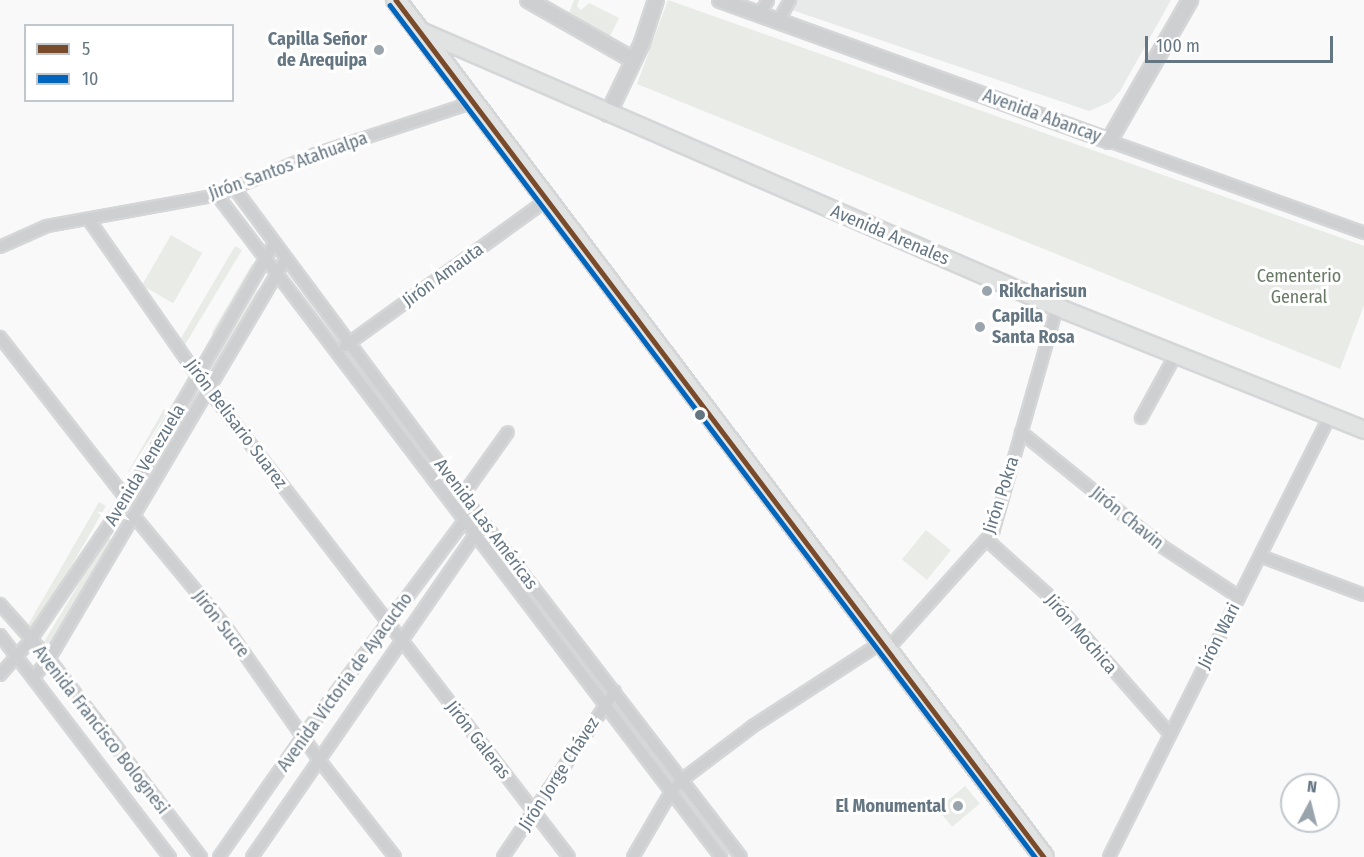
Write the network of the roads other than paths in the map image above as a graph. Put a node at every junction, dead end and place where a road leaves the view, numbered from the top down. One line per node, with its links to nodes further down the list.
1 (396, 0): 10 (highway)
2 (528, 0): 11 (street)
3 (656, 0): 11 (street)
4 (720, 0): 8 (street, Avenida Abancay)
5 (768, 0): 8 (street)
6 (790, 0): 9 (street)
7 (1190, 0): 14 (street)
8 (760, 13): 9 (street, Avenida Abancay)
9 (779, 20): 14 (street, Avenida Abancay)
10 (421, 31): 12 (highway); 13 (main road, Avenida Arenales)
11 (633, 60): 13 (street)
12 (471, 103): 15 (street, Jirón Santos Atahualpa); 17 (highway)
13 (608, 114): 25 (main road, Avenida Arenales)
14 (1109, 141): 19 (street, Avenida Abancay)
15 (235, 189): 16 (street, Jirón Santos Atahualpa); 20 (street, Avenida Las Américas)
16 (217, 195): 18 (street, Jirón Santos Atahualpa); 23 (street, Avenida Las Américas)
17 (548, 199): 27 (street, Jirón Amauta); 53 (highway)
18 (89, 220): 21 (street, Jirón Santos Atahualpa); 30 (street, Jirón Belisario Suarez)
19 (1364, 233)
20 (274, 244): 22 (street, Avenida Las Américas); 23 (street, Avenida Venezuela)
21 (0, 247)
22 (286, 259): 24 (street, Avenida Venezuela); 27 (street, Avenida Las Américas)
23 (265, 260): 24 (street, Avenida Las Américas); 30 (street, Avenida Venezuela)
24 (276, 275): 28 (street, Avenida Las Américas); 31 (street, Avenida Venezuela)
25 (1057, 307): 29 (main road, Avenida Arenales); 36 (street, Jirón Pokra)
26 (0, 337): 38 (street, Jirón Sucre)
27 (350, 342): 28 (street, Jirón Amauta); 37 (street, Avenida Las Américas)
28 (337, 351): 41 (street, Avenida Las Américas)
29 (1176, 354): 32 (main road, Avenida Arenales); 33 (street)
30 (198, 376): 31 (street, Jirón Belisario Suarez); 38 (street, Avenida Venezuela)
31 (209, 388): 40 (street, Avenida Venezuela); 49 (street, Jirón Belisario Suarez)
32 (1330, 416): 34 (main road, Avenida Arenales); 45 (street, Jirón Wari)
33 (1141, 418)
34 (1364, 430)
35 (508, 432): 37 (street)
36 (1021, 432): 44 (street, Jirón Pokra); 47 (street, Jirón Chavin)
37 (463, 495): 39 (street, Avenida Las Américas)
38 (126, 500): 40 (street, Jirón Sucre); 51 (street, Avenida Venezuela)
39 (473, 509): 41 (street, Avenida Victoria de Ayacucho); 42 (street, Avenida Las Américas)
40 (136, 512): 55 (street, Avenida Venezuela); 61 (street, Jirón Sucre)
41 (464, 521): 43 (street, Avenida Las Américas); 49 (street, Avenida Victoria de Ayacucho)
42 (484, 524): 43 (street, Avenida Victoria de Ayacucho); 58 (street, Avenida Las Américas)
43 (475, 533): 52 (street, Avenida Victoria de Ayacucho); 59 (street, Avenida Las Américas)
44 (987, 540): 53 (street, Jirón Pokra); 60 (street, Jirón Mochica)
45 (1260, 556): 46 (street); 47 (street, Jirón Wari)
46 (1364, 595)
47 (1239, 597): 60 (street, Jirón Wari)
48 (0, 604): 51 (street, Avenida Francisco Bolognesi)
49 (386, 625): 52 (street, Jirón Galeras); 61 (street, Avenida Victoria de Ayacucho)
50 (0, 634): 54 (street, Avenida Francisco Bolognesi)
51 (30, 641): 54 (street, Avenida Venezuela); 55 (street, Avenida Francisco Bolognesi)
52 (403, 644): 62 (street, Avenida Victoria de Ayacucho); 65 (street, Jirón Galeras)
53 (884, 646): 63 (street, Jirón Pokra); 76 (highway)
54 (17, 656): 56 (street, Avenida Venezuela); 57 (street, Avenida Francisco Bolognesi)
55 (49, 659): 57 (street, Avenida Venezuela); 67 (street, Avenida Francisco Bolognesi)
56 (0, 675)
57 (33, 678): 66 (street, Avenida Francisco Bolognesi)
58 (615, 691): 59 (street, Jirón Jorge Chávez); 63 (street, Avenida Las Américas)
59 (604, 704): 64 (street, Avenida Las Américas); 65 (street, Jirón Jorge Chávez)
60 (1170, 734): 77 (street, Jirón Wari)
61 (304, 735): 62 (street, Jirón Sucre); 68 (street, Avenida Victoria de Ayacucho)
62 (320, 761): 69 (street, Avenida Victoria de Ayacucho); 70 (street, Jirón Sucre)
63 (683, 779): 64 (street, Jirón Pokra); 75 (street, Avenida Las Américas)
64 (671, 792): 73 (street, Jirón Pokra); 74 (street, Avenida Las Américas)
65 (536, 813): 71 (street, Jirón Jorge Chávez); 72 (street, Jirón Galeras)
66 (170, 857)
67 (201, 857)
68 (219, 857)
69 (252, 857)
70 (395, 857)
71 (503, 857)
72 (569, 857)
73 (633, 857)
74 (721, 857)
75 (741, 857)
76 (1044, 857)
77 (1109, 857)

